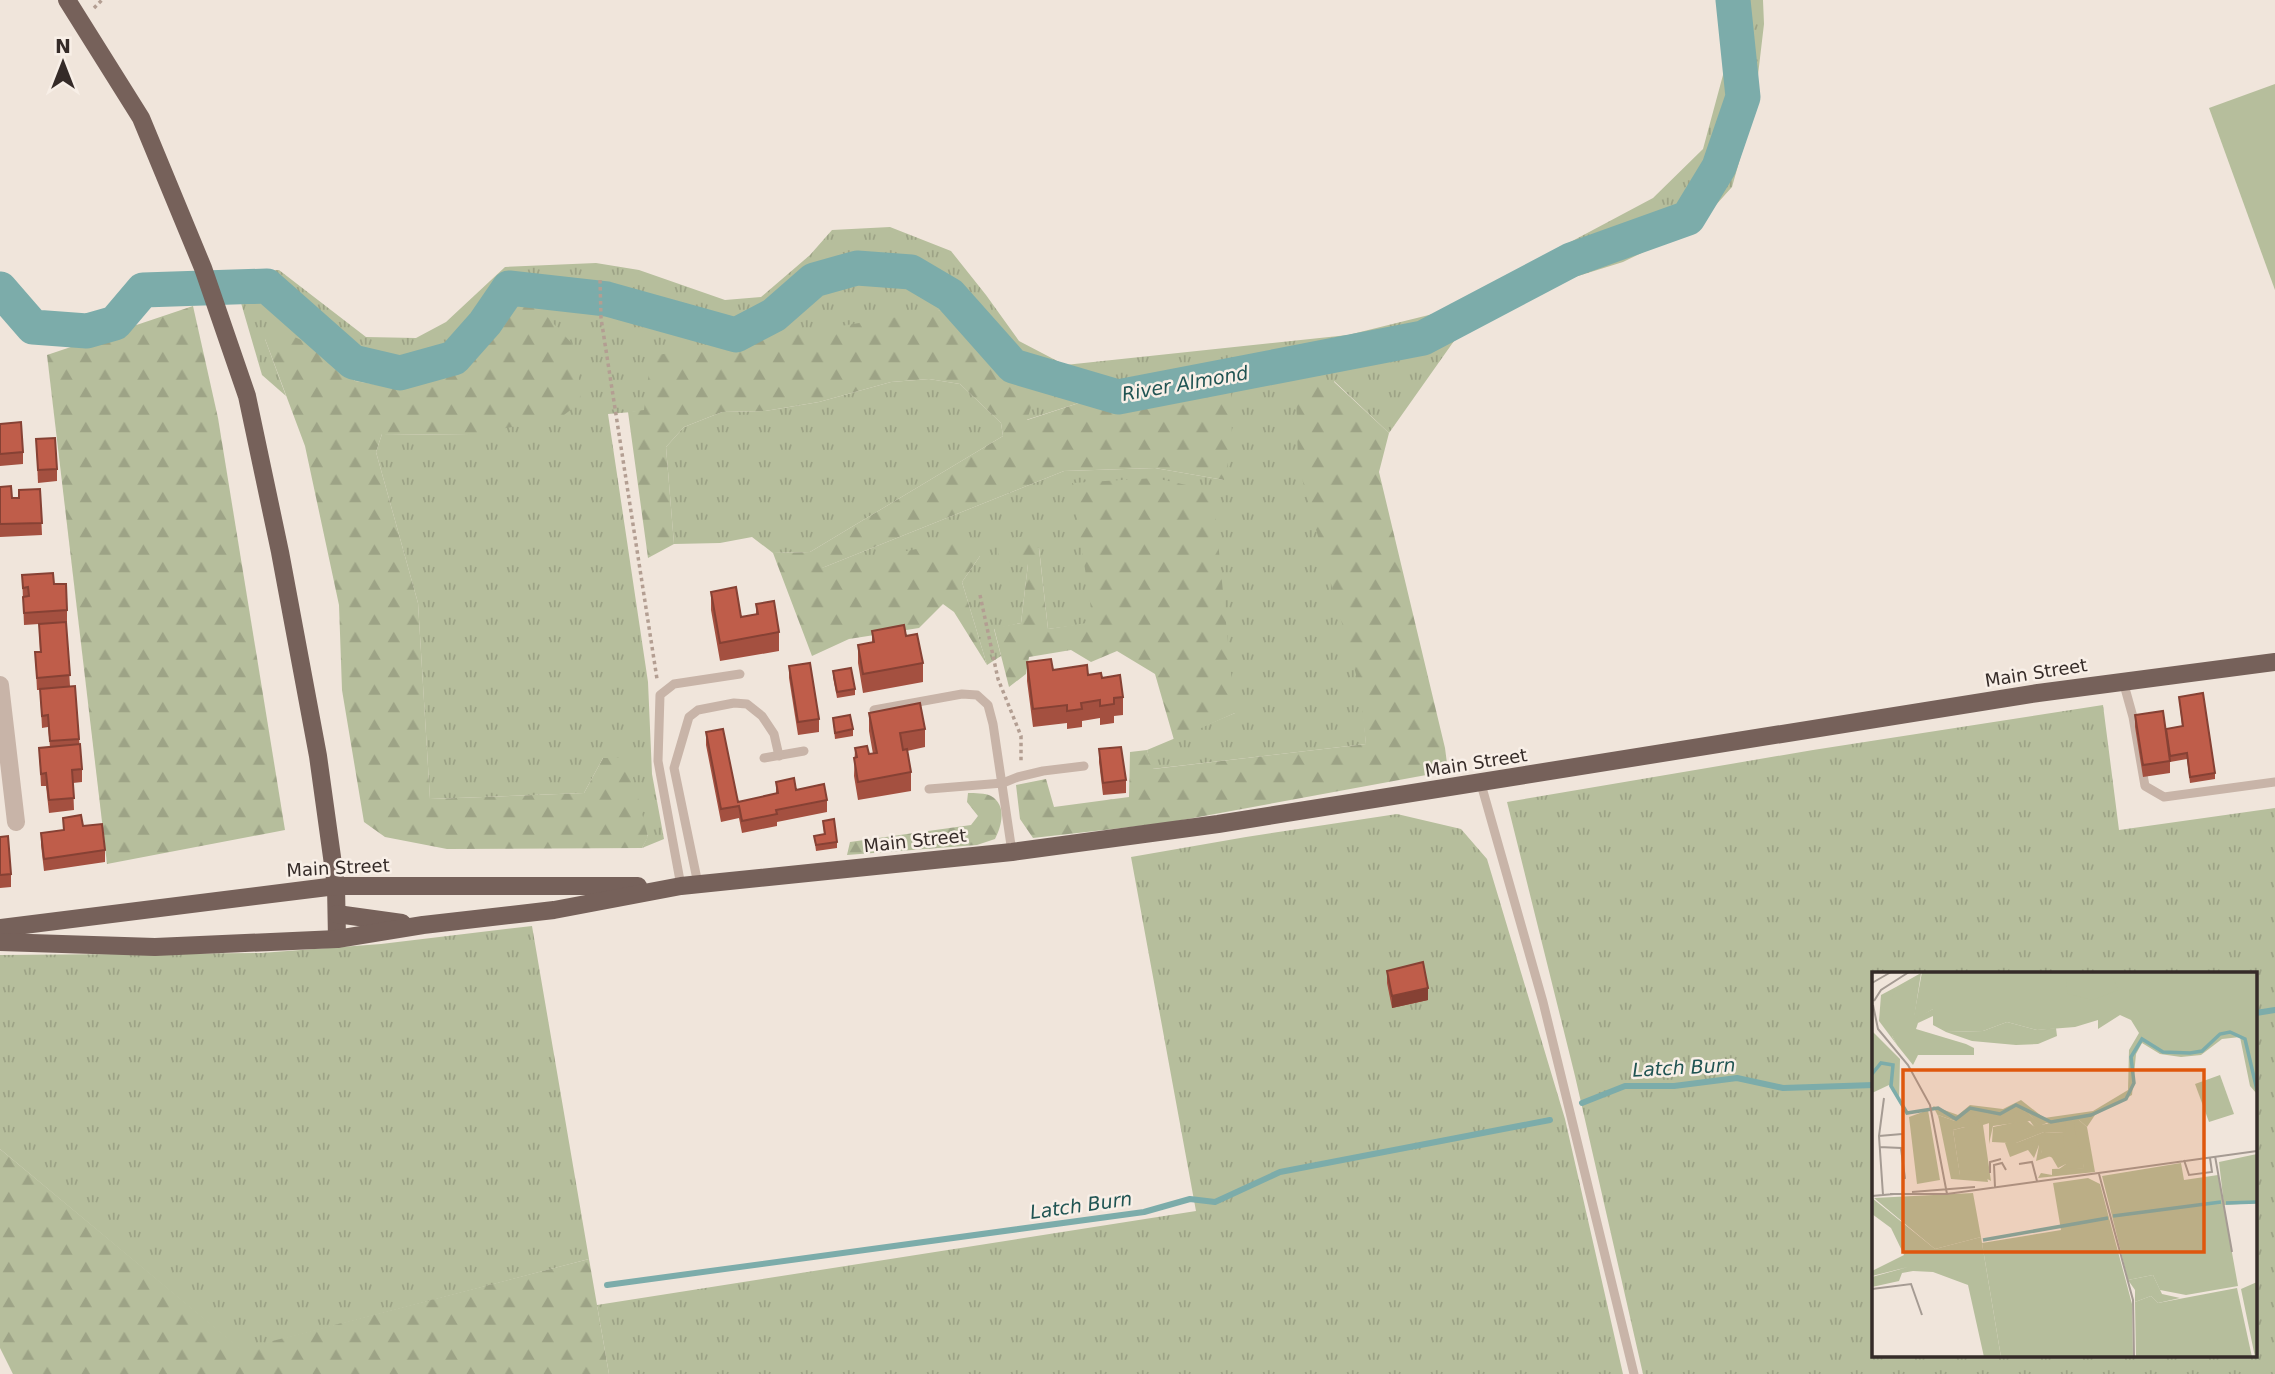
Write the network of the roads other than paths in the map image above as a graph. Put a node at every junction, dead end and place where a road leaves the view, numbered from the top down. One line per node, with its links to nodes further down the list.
1 (66, 0): 18 (main road)
2 (2275, 662): 4 (main road, Main Street)
3 (740, 674): 17 (lane)
4 (2123, 681): 11 (lane); 13 (main road, Main Street)
5 (0, 685): 15 (street)
6 (874, 710): 12 (lane)
7 (804, 751): 8 (lane)
8 (779, 756): 9 (lane); 17 (lane)
9 (764, 758)
10 (1084, 766): 12 (lane)
11 (2275, 782)
12 (1003, 783): 14 (lane); 16 (lane)
13 (1481, 784): 16 (main road, Main Street); 24 (lane)
14 (929, 789)
15 (16, 822)
16 (1013, 852): 17 (main road, Main Street)
17 (689, 885): 18 (main road, Main Street); 20 (main road, Main Street)
18 (336, 886): 19 (main road); 21 (main road, Main Street)
19 (337, 914): 20 (main road, Main Street); 22 (main road)
20 (423, 925): 22 (main road, Main Street)
21 (0, 928)
22 (337, 939): 23 (main road, Main Street)
23 (0, 942)
24 (1634, 1374)

